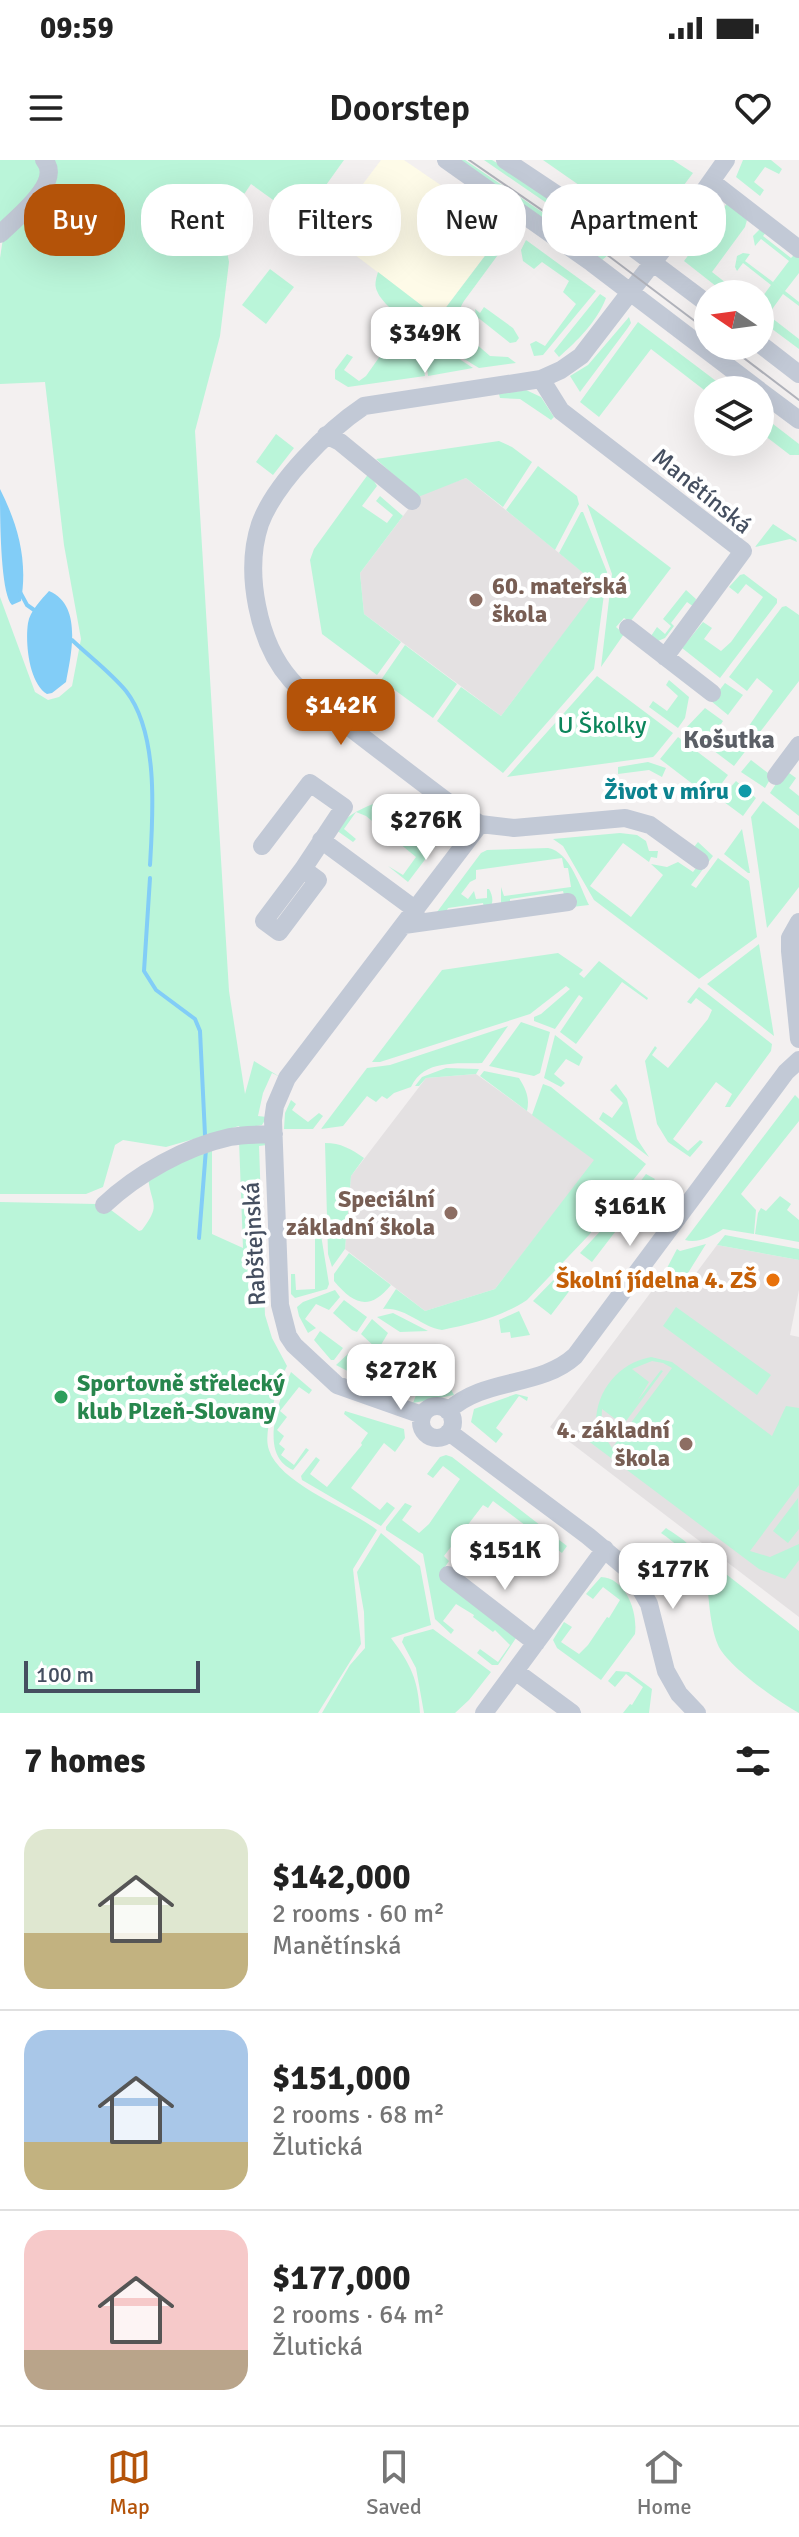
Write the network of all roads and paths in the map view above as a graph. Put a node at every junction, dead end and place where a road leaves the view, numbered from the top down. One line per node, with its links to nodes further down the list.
1 (44, 160): 6 (street)
2 (446, 160): 9 (street)
3 (505, 160): 8 (street)
4 (726, 160): 5 (street)
5 (712, 182): 7 (street); 8 (street)
6 (0, 234)
7 (799, 249)
8 (653, 263): 9 (street); 10 (street)
9 (631, 292): 13 (street); 14 (street)
10 (694, 294)
11 (774, 355): 12 (street)
12 (799, 374)
13 (742, 376)
14 (541, 379): 17 (street); 20 (street, Manětínská)
15 (774, 401): 16 (street)
16 (799, 420)
17 (326, 435): 18 (street); 24 (street)
18 (412, 501)
19 (628, 628): 20 (street)
20 (665, 657): 21 (street)
21 (712, 693)
22 (799, 745): 23 (street)
23 (776, 776)
24 (480, 824): 27 (street); 30 (street, Rabštejnská)
25 (321, 840): 26 (street); 28 (street); 30 (street)
26 (262, 846)
27 (700, 861)
28 (303, 869)
29 (568, 902): 32 (street)
30 (416, 910): 32 (street, Rabštejnská)
31 (799, 922): 33 (street)
32 (404, 925): 35 (street, Rabštejnská)
33 (799, 1039)
34 (799, 1060): 37 (street)
35 (274, 1134): 36 (street); 38 (street, Rabštejnská)
36 (104, 1205)
37 (448, 1411): 38 (street); 39 (street)
38 (422, 1415): 39 (street)
39 (449, 1432): 40 (street)
40 (605, 1549): 42 (street); 46 (street)
41 (448, 1575): 42 (street)
42 (536, 1643): 43 (street)
43 (515, 1671): 44 (street); 45 (street)
44 (484, 1713)
45 (572, 1713)
46 (697, 1713)

